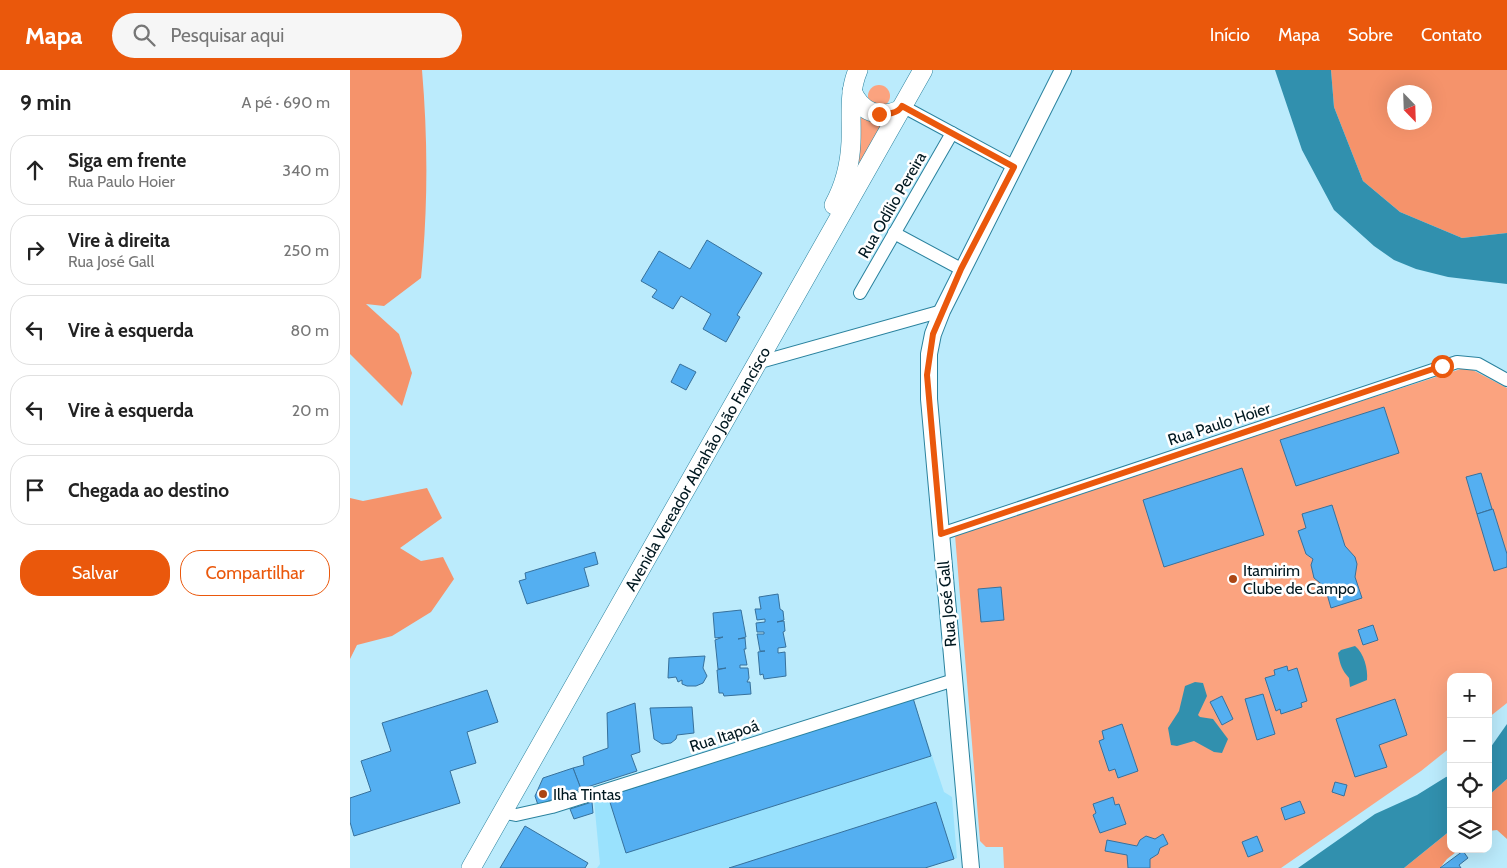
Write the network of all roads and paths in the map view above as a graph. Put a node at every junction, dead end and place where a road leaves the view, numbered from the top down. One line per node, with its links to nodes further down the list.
1 (858, 70): 4 (main road, Avenida Vereador Abrahão João Francisco)
2 (923, 70): 5 (main road, Avenida Vereador Abrahão João Francisco)
3 (1063, 70): 7 (main road, Rua José Gall)
4 (852, 90): 5 (main road); 17 (main road, Avenida Vereador Abrahão João Francisco)
5 (901, 108): 6 (street); 12 (main road, Avenida Vereador Abrahão João Francisco)
6 (952, 133): 7 (street); 8 (street, Rua Odílio Pereira)
7 (1014, 167): 9 (main road, Rua José Gall)
8 (894, 233): 9 (street); 10 (street, Rua Odílio Pereira)
9 (961, 269): 11 (main road, Rua José Gall)
10 (860, 293)
11 (942, 311): 12 (street); 14 (main road, Rua José Gall)
12 (758, 364): 16 (main road, Avenida Vereador Abrahão João Francisco)
13 (1507, 380): 14 (street, Rua Paulo Hoier)
14 (941, 534): 15 (main road, Rua José Gall)
15 (954, 680): 16 (street, Rua Itapoá); 19 (main road, Rua José Gall)
16 (502, 812): 18 (main road, Avenida Vereador Abrahão João Francisco)
17 (461, 868)
18 (471, 868)
19 (971, 868)

